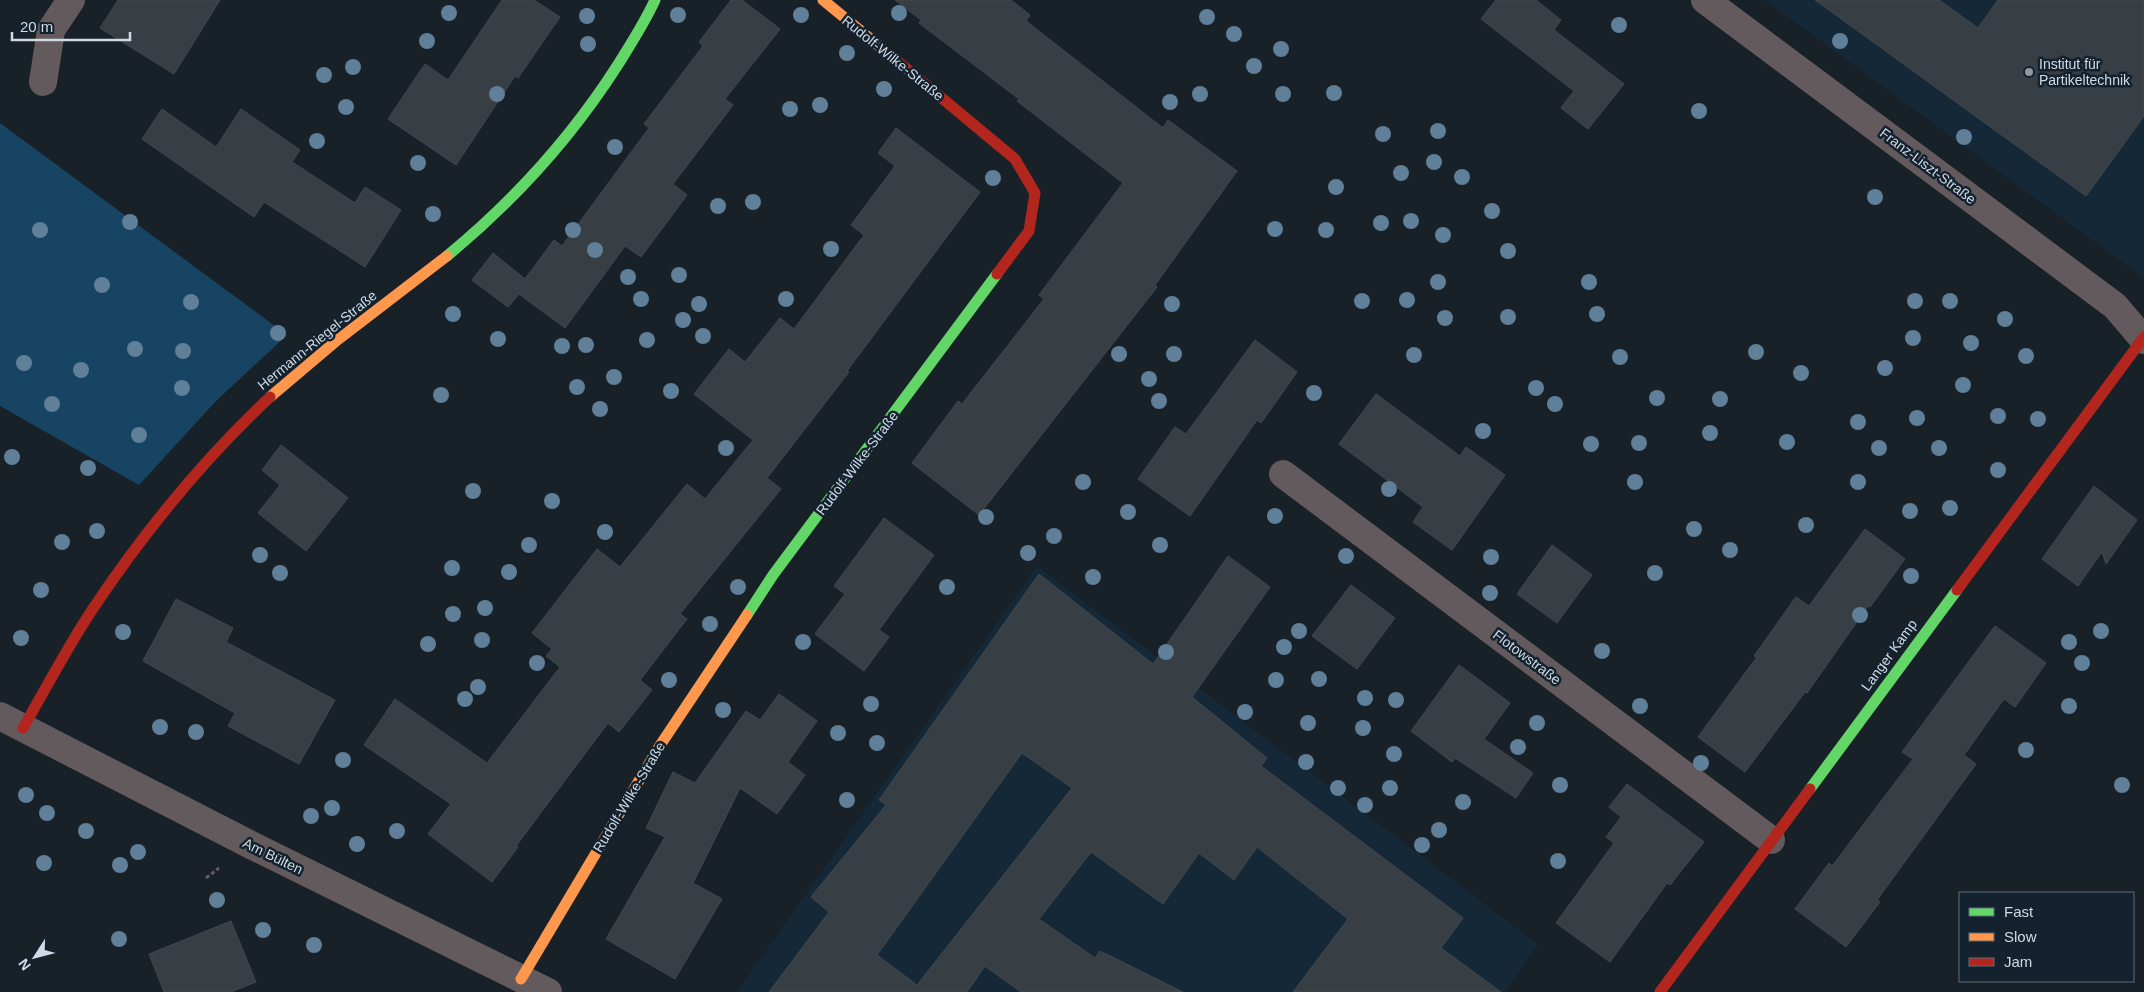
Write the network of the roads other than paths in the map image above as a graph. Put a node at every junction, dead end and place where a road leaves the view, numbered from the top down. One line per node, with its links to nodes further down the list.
1 (71, 0): 5 (street)
2 (655, 0): 8 (street, Hermann-Riegel-Straße)
3 (823, 0): 10 (street, Rudolf-Wilke-Straße)
4 (1705, 0): 6 (street, Franz-Liszt-Straße)
5 (43, 82)
6 (2144, 339): 9 (street, Langer Kamp)
7 (1283, 474): 9 (street, Flotowstraße)
8 (12, 722): 10 (street, Am Bülten)
9 (1772, 840): 12 (street, Langer Kamp)
10 (521, 979): 11 (street, Am Bülten)
11 (548, 992)
12 (1660, 992)

